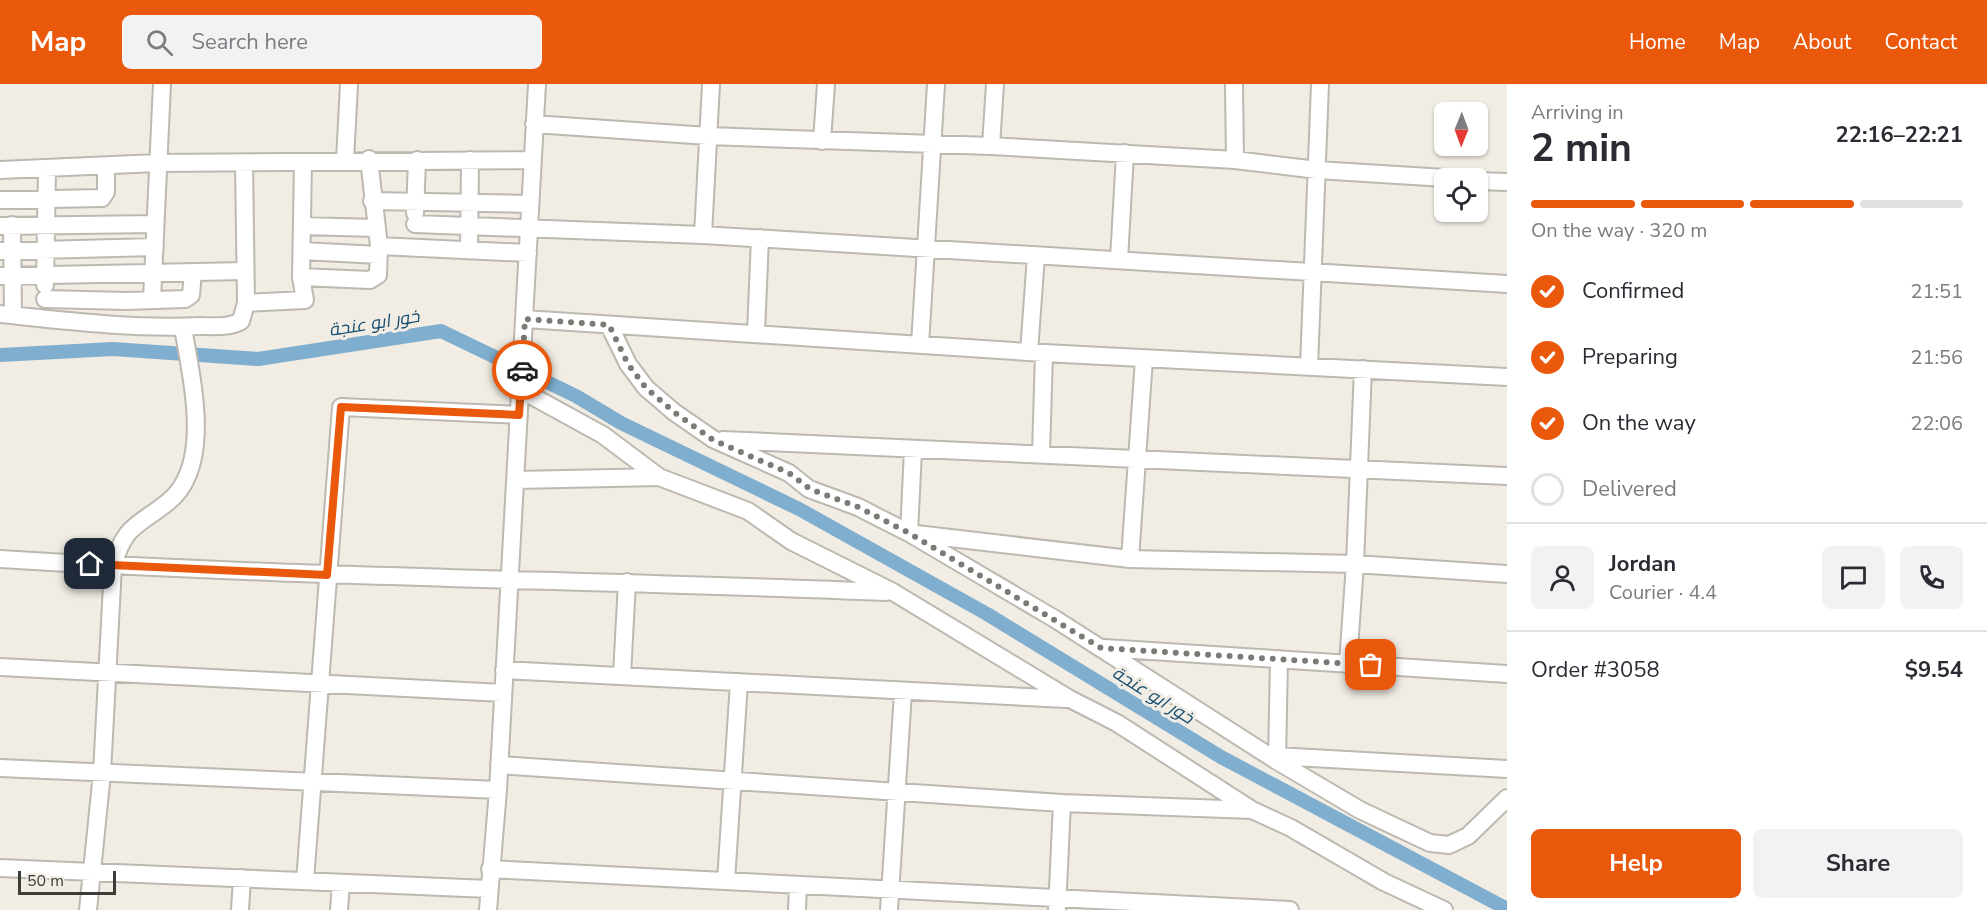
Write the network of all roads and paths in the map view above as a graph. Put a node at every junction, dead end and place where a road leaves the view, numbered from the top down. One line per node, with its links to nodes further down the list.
1 (162, 84): 23 (street)
2 (349, 84): 17 (street)
3 (537, 84): 10 (street)
4 (711, 84): 11 (street)
5 (826, 84): 12 (street)
6 (936, 84): 13 (street)
7 (995, 84): 14 (street)
8 (1234, 84): 21 (street)
9 (1320, 84): 28 (street)
10 (534, 124): 11 (street); 20 (street)
11 (708, 136): 12 (street); 51 (street)
12 (822, 141): 13 (street)
13 (933, 145): 14 (street); 59 (street)
14 (991, 146): 15 (street)
15 (1125, 153): 21 (street); 66 (street)
16 (369, 159): 17 (street); 18 (street); 36 (street)
17 (345, 160): 22 (street)
18 (417, 160): 19 (street); 38 (street)
19 (470, 160): 20 (street); 37 (street)
20 (532, 160): 39 (street)
21 (1235, 160): 28 (street)
22 (303, 162): 24 (street); 47 (street)
23 (157, 163): 24 (street); 25 (street); 43 (street)
24 (244, 163): 67 (street)
25 (106, 166): 26 (street); 32 (street)
26 (47, 168): 27 (street); 33 (street)
27 (0, 170)
28 (1317, 170): 29 (street); 68 (street)
29 (1434, 177)
30 (1488, 181): 31 (street)
31 (1507, 182)
32 (90, 198): 34 (street); 41 (street)
33 (47, 199): 34 (street); 35 (street); 42 (street)
34 (67, 199): 40 (street)
35 (0, 200)
36 (372, 201): 38 (street); 50 (street)
37 (469, 202): 38 (street); 39 (street); 45 (street)
38 (416, 203): 44 (street)
39 (530, 204): 48 (street)
40 (67, 223): 41 (street); 42 (street); 57 (street)
41 (95, 223): 43 (street); 55 (street)
42 (46, 224): 46 (street); 56 (street)
43 (154, 224): 53 (street)
44 (415, 224): 45 (street); 54 (street)
45 (469, 225): 48 (street); 58 (street)
46 (6, 226): 60 (street)
47 (302, 226): 49 (street); 62 (street)
48 (529, 226): 51 (street); 64 (street)
49 (343, 227): 50 (street); 63 (street)
50 (376, 228): 61 (street)
51 (703, 235): 52 (street)
52 (760, 238): 59 (street); 88 (street)
53 (154, 247): 55 (street); 70 (street)
54 (413, 247): 58 (street); 61 (street)
55 (100, 248): 57 (street); 73 (street)
56 (46, 249): 57 (street); 60 (street); 71 (street)
57 (67, 249)
58 (469, 249): 64 (street)
59 (927, 249): 65 (street); 89 (street)
60 (6, 250): 72 (street)
61 (379, 250): 63 (street); 75 (street)
62 (302, 251): 63 (street); 74 (street)
63 (342, 253): 75 (street)
64 (528, 253): 84 (street)
65 (1036, 256): 66 (street); 90 (street)
66 (1119, 260): 68 (street)
67 (245, 271): 69 (street); 81 (street)
68 (1312, 271): 76 (street); 92 (street)
69 (193, 272): 70 (street); 79 (street)
70 (154, 273): 73 (street); 79 (street)
71 (45, 275): 72 (street); 73 (street); 77 (street)
72 (6, 276): 82 (street)
73 (100, 276): 78 (street)
74 (302, 277): 75 (street); 81 (street)
75 (341, 279)
76 (1507, 284)
77 (45, 299): 78 (street); 83 (street)
78 (99, 299): 80 (street)
79 (152, 300): 80 (street)
80 (117, 301): 85 (street)
81 (246, 303): 87 (street)
82 (7, 315): 83 (street)
83 (46, 319): 85 (street)
84 (525, 319): 86 (street); 95 (street)
85 (115, 325): 87 (street)
86 (609, 325): 88 (street); 97 (street)
87 (183, 327): 109 (street)
88 (756, 333): 89 (street)
89 (920, 345): 90 (street)
90 (1036, 353): 91 (street); 99 (street)
91 (1144, 358): 92 (street); 100 (street)
92 (1309, 368): 93 (street)
93 (1363, 369): 94 (street); 101 (street)
94 (1507, 377)
95 (521, 382): 96 (street); 103 (street)
96 (519, 415): 104 (street); 111 (street)
97 (713, 440): 98 (street); 105 (street)
98 (913, 450): 99 (street); 105 (street)
99 (1041, 454): 100 (street)
100 (1138, 458): 101 (street); 107 (street)
101 (1360, 467): 102 (street); 108 (street)
102 (1507, 476)
103 (658, 477): 104 (street); 114 (street)
104 (516, 480): 112 (street)
105 (909, 533): 107 (street); 115 (street)
106 (0, 559): 109 (street)
107 (1130, 559): 108 (street)
108 (1355, 564): 110 (street); 117 (street)
109 (113, 566): 111 (street); 120 (street)
110 (1507, 574)
111 (327, 575): 112 (street); 124 (street)
112 (510, 580): 113 (street); 119 (street)
113 (627, 582): 114 (street); 122 (street)
114 (892, 592): 127 (street)
115 (1101, 648): 116 (street); 128 (street)
116 (1279, 659): 117 (street); 128 (street)
117 (1348, 663): 121 (street)
118 (0, 667): 120 (street)
119 (504, 670): 122 (street); 126 (street)
120 (108, 674): 124 (street); 132 (street)
121 (1507, 674)
122 (622, 675): 123 (street)
123 (739, 682): 125 (street); 134 (street)
124 (318, 685): 126 (street); 133 (street)
125 (903, 692): 127 (street); 136 (street)
126 (503, 693): 129 (street)
127 (1070, 699): 139 (street)
128 (1276, 758): 131 (street); 137 (street)
129 (499, 765): 134 (street); 135 (street)
130 (0, 768): 132 (street)
131 (1507, 769)
132 (102, 773): 133 (street); 142 (street)
133 (313, 781): 135 (street); 144 (street)
134 (731, 782): 136 (street); 145 (street)
135 (498, 790): 141 (street)
136 (895, 791): 138 (street); 149 (street)
137 (1507, 798)
138 (1062, 803): 139 (street); 150 (street)
139 (1252, 810): 158 (street)
140 (0, 868): 142 (street)
141 (490, 869): 145 (street); 148 (street)
142 (91, 872): 143 (street); 151 (street)
143 (242, 879): 144 (street); 152 (street)
144 (305, 881): 146 (street)
145 (726, 881): 147 (street)
146 (341, 883): 148 (street); 153 (street)
147 (798, 885): 149 (street); 155 (street)
148 (489, 889): 154 (street)
149 (890, 889): 150 (street); 156 (street)
150 (1058, 904): 157 (street)
151 (88, 910)
152 (240, 910)
153 (339, 910)
154 (488, 910)
155 (797, 910)
156 (889, 910)
157 (1290, 910)
158 (1444, 910)

